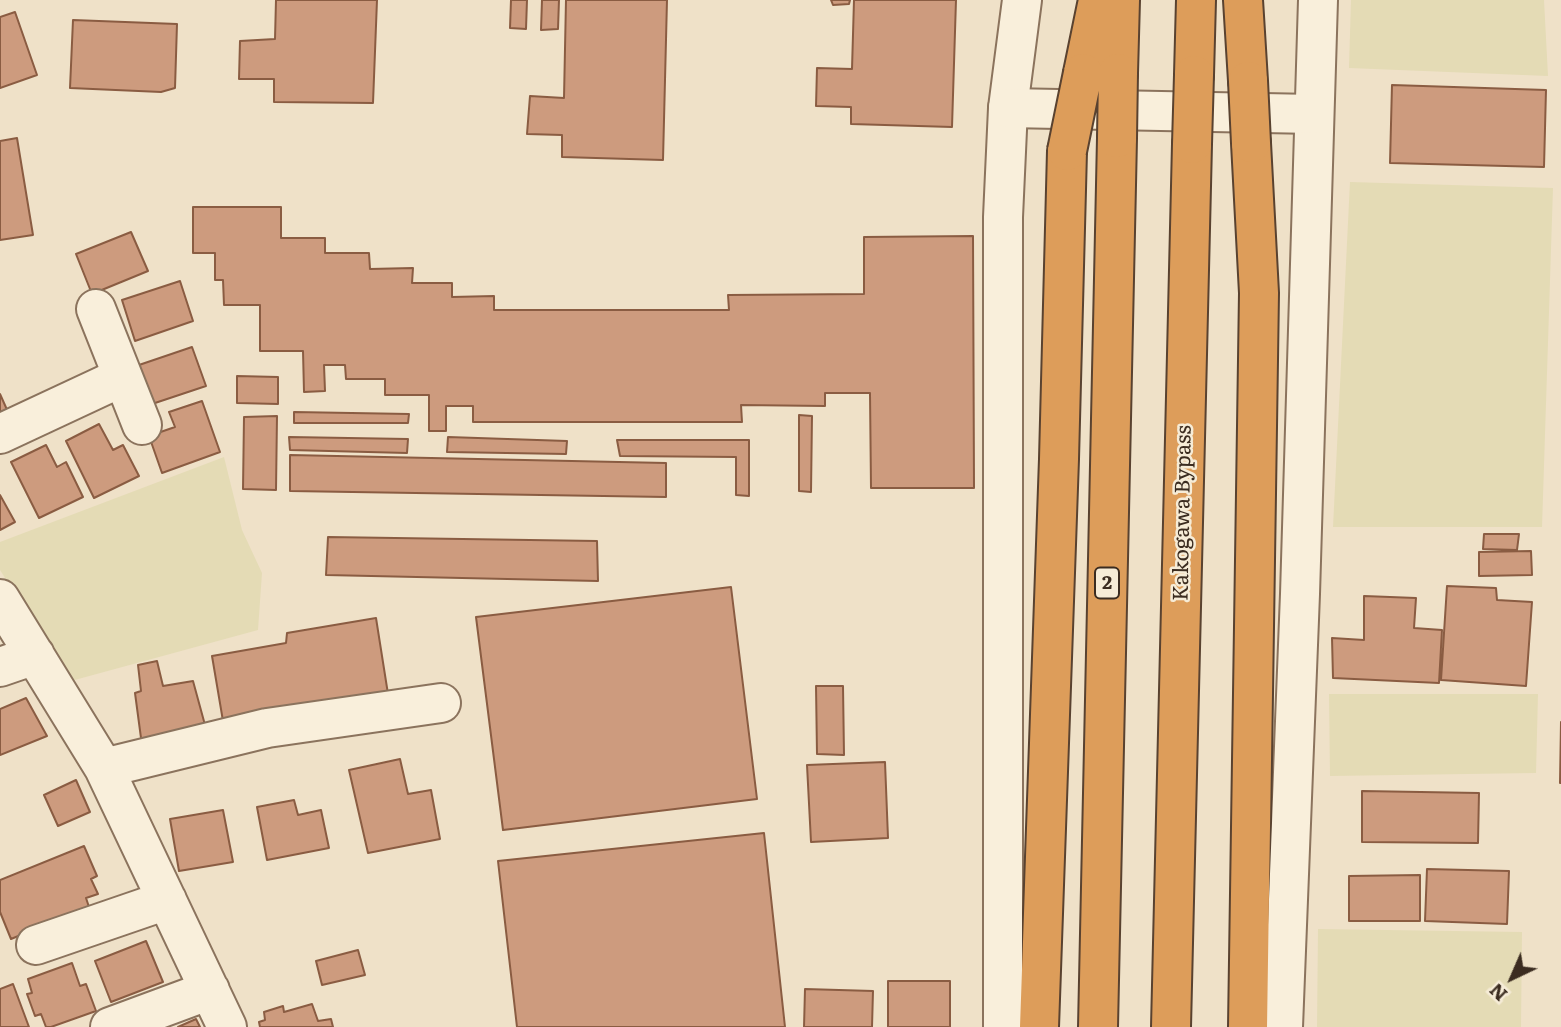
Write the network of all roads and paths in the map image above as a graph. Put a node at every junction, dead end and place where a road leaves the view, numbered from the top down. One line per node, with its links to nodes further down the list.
1 (1022, 0): 9 (street)
2 (1098, 0): 25 (highway, bridge)
3 (1120, 0): 26 (highway, 2, bridge)
4 (1196, 0): 27 (highway, Kakogawa Bypass, bridge)
5 (1243, 0): 28 (highway, bridge)
6 (1307, 0): 8 (street)
7 (1318, 0): 8 (street)
8 (1317, 44): 10 (street)
9 (1008, 108): 10 (street); 24 (street)
10 (1314, 114): 29 (street)
11 (96, 309): 12 (street)
12 (122, 377): 13 (street); 14 (street)
13 (142, 425)
14 (0, 434)
15 (0, 599): 16 (street)
16 (17, 661): 18 (street)
17 (441, 703): 18 (street)
18 (104, 768): 19 (street)
19 (167, 900): 20 (street); 21 (street)
20 (36, 945)
21 (210, 990): 22 (street); 23 (street)
22 (110, 1027)
23 (228, 1027)
24 (1003, 1027)
25 (1039, 1027)
26 (1098, 1027)
27 (1171, 1027)
28 (1248, 1027)
29 (1283, 1027)

